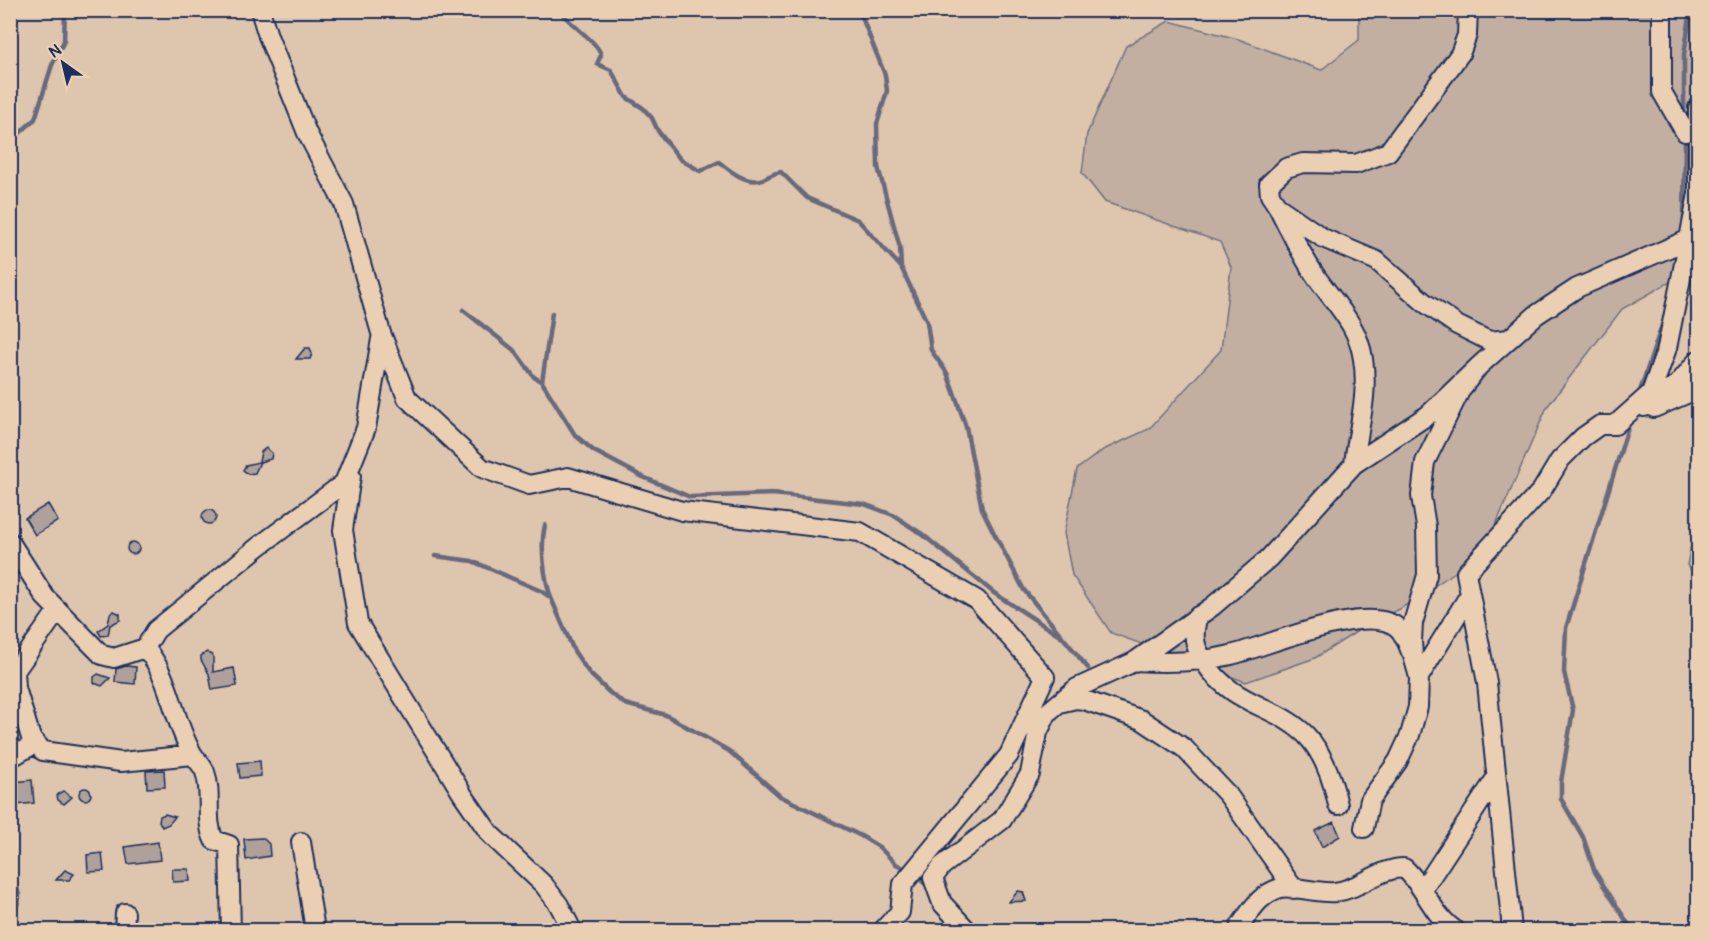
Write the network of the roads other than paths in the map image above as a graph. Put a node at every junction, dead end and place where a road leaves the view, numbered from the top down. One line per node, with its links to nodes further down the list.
1 (260, 10): 8 (street)
2 (1468, 10): 6 (street)
3 (1662, 10): 5 (street)
4 (1698, 108): 7 (street)
5 (1685, 132)
6 (1278, 207): 9 (street); 15 (street)
7 (1693, 238): 9 (street); 13 (street)
8 (381, 333): 14 (street); 38 (street)
9 (1509, 339): 11 (street)
10 (1698, 360): 13 (street)
11 (1479, 366): 15 (street); 21 (street)
12 (1698, 389): 13 (street)
13 (1621, 422): 17 (street)
14 (358, 449): 20 (street); 37 (street)
15 (1354, 464): 19 (street)
16 (10, 542): 18 (street)
17 (1470, 594): 24 (street); 29 (street)
18 (58, 610): 20 (street); 26 (street)
19 (1198, 616): 22 (street); 23 (street)
20 (145, 648): 27 (street)
21 (1413, 656): 22 (street); 24 (street)
22 (1203, 660): 23 (street); 30 (street)
23 (1135, 661): 25 (street)
24 (1419, 676): 31 (street)
25 (1058, 703): 33 (street); 39 (street)
26 (36, 742): 27 (street); 28 (street)
27 (192, 755): 35 (street)
28 (10, 758)
29 (1496, 778): 34 (street); 42 (street)
30 (1338, 805)
31 (1364, 828)
32 (301, 842): 36 (street)
33 (1294, 889): 34 (street); 40 (street)
34 (1423, 889): 41 (street)
35 (231, 930)
36 (315, 930)
37 (572, 930)
38 (883, 930)
39 (967, 930)
40 (1241, 930)
41 (1455, 930)
42 (1512, 930)

